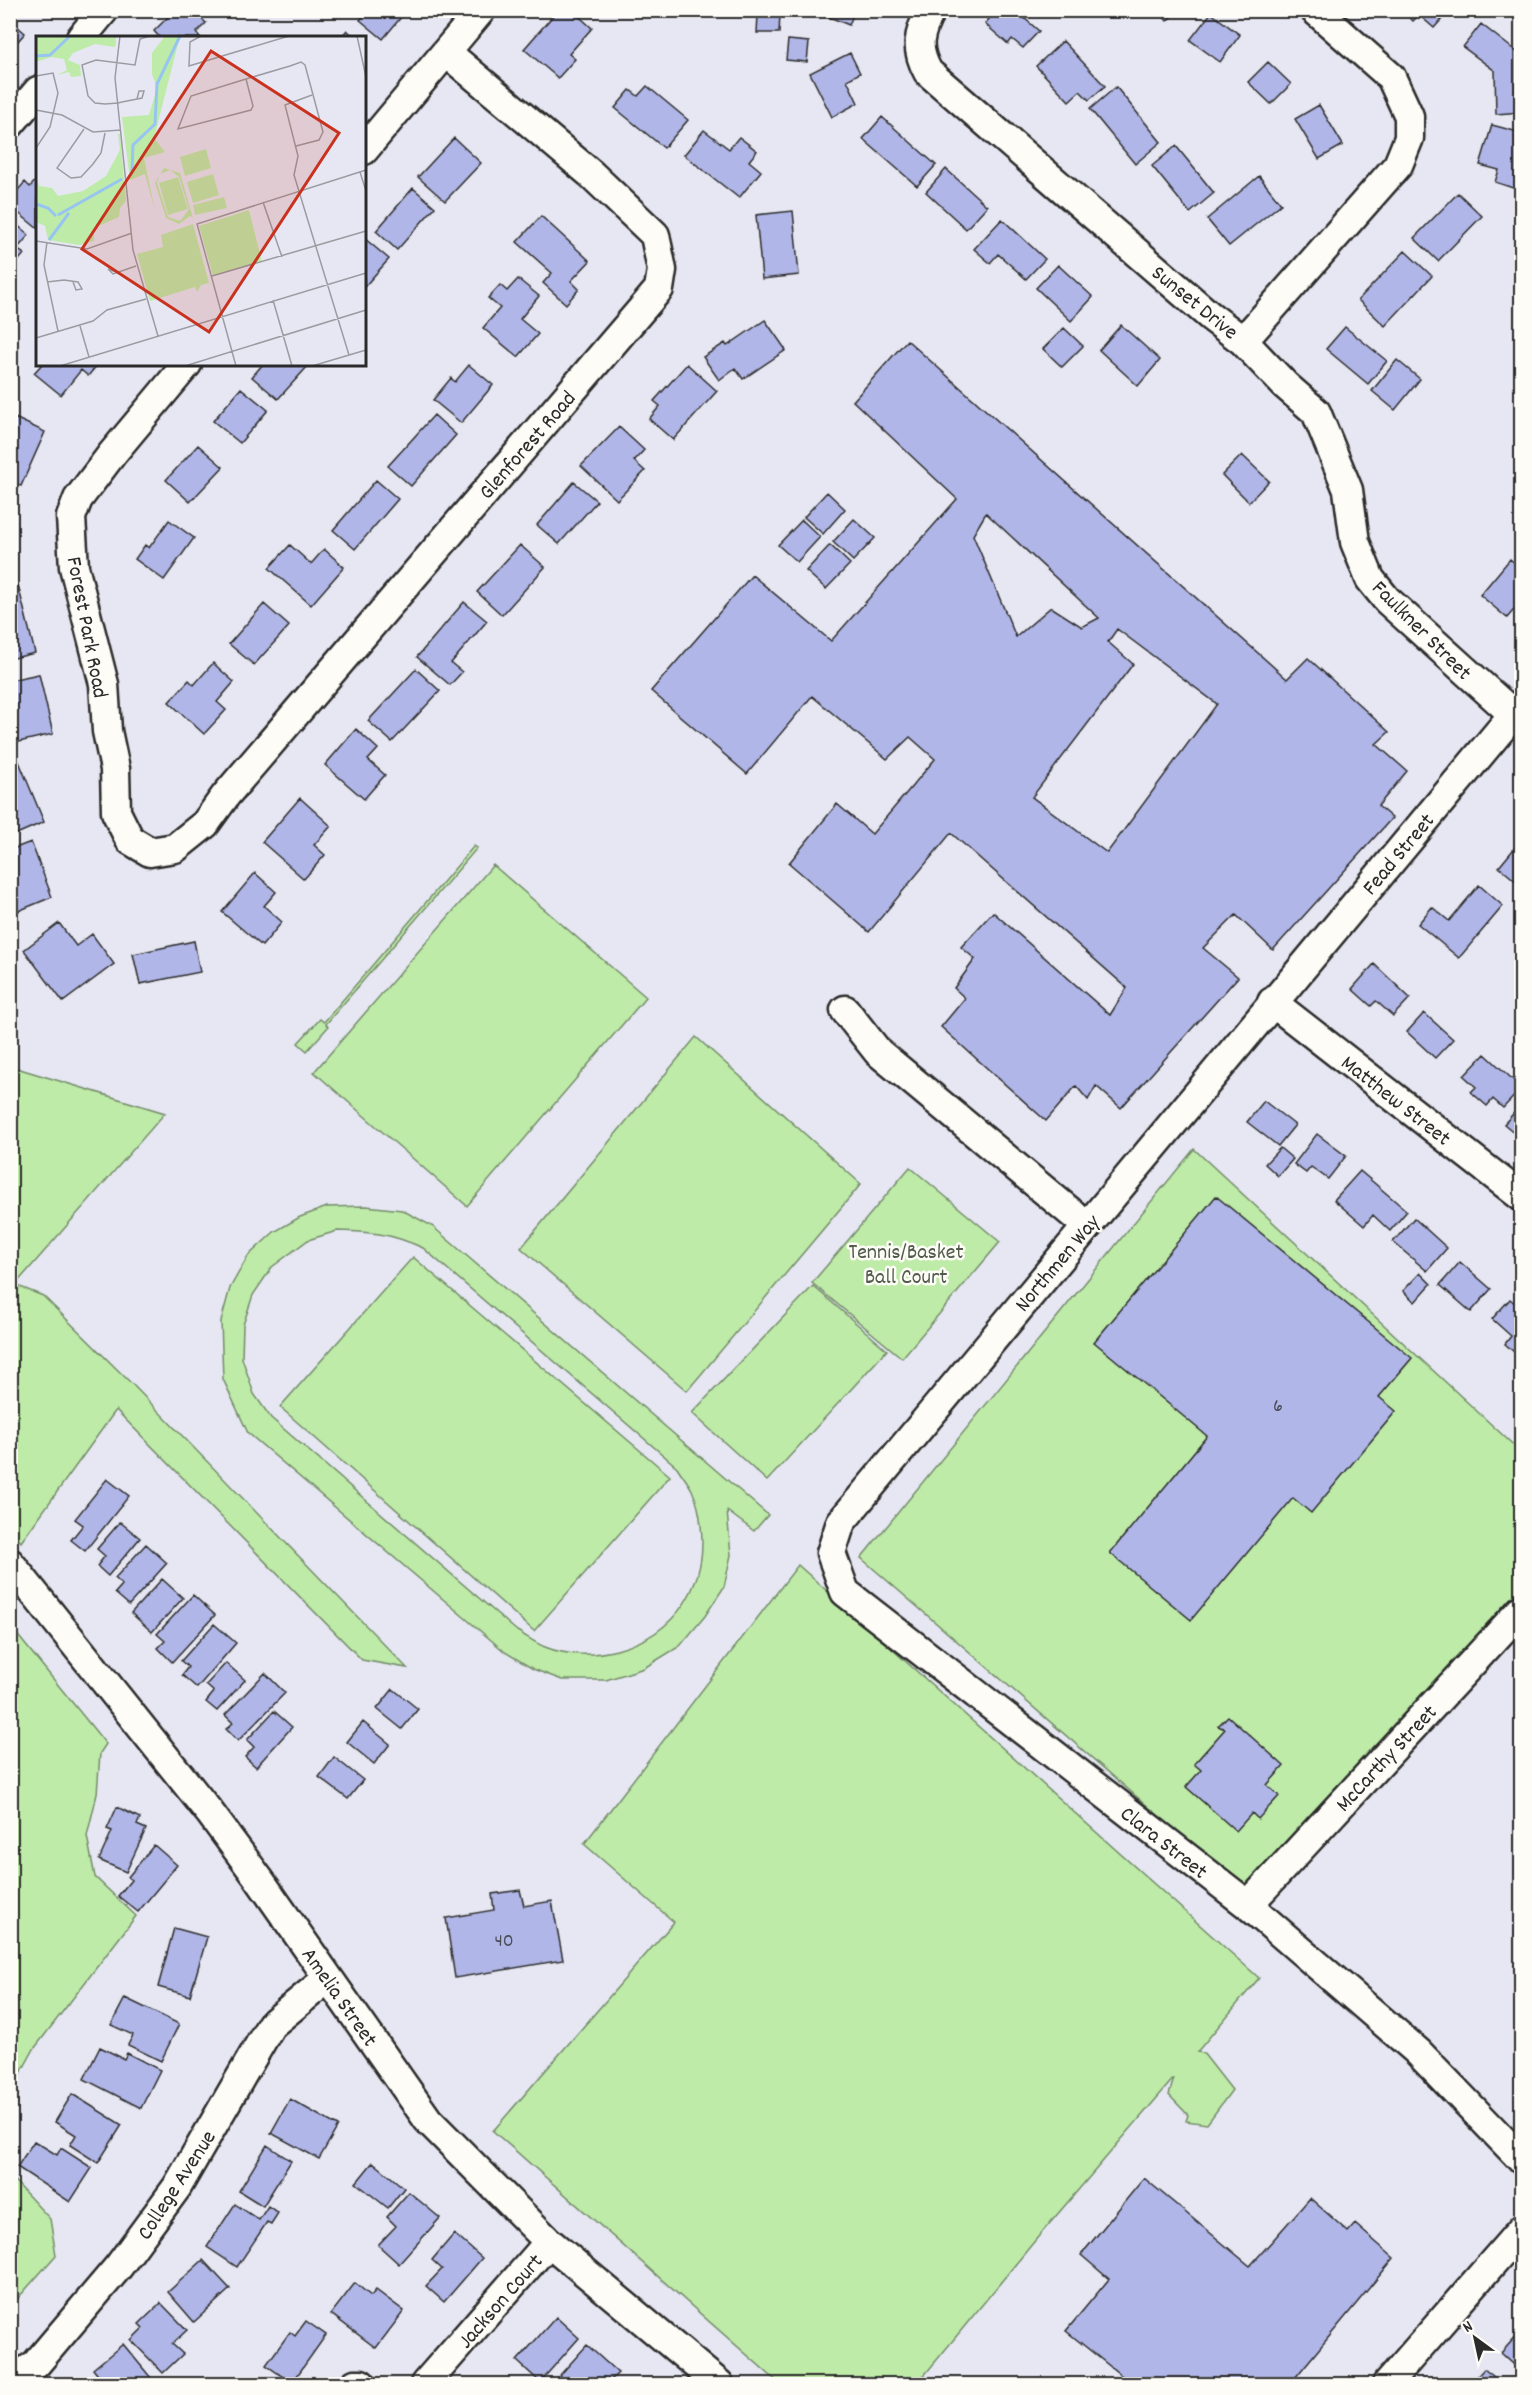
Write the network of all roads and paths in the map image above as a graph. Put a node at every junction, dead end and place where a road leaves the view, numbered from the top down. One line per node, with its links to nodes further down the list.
1 (104, 10): 5 (street)
2 (481, 10): 6 (street)
3 (931, 10): 10 (street, Sunset Drive)
4 (1315, 10): 10 (street, Sunset Drive)
5 (83, 36)
6 (446, 52): 9 (street); 13 (street, Glenforest Road)
7 (36, 93): 8 (street)
8 (10, 124)
9 (366, 148)
10 (1243, 341): 12 (street, Faulkner Street)
11 (185, 366): 13 (street, Forest Park Road)
12 (1518, 714): 14 (street, Fead Street)
13 (175, 848)
14 (1272, 1002): 16 (street, Matthew Street); 17 (street, Northmen Way)
15 (845, 1010): 17 (street)
16 (1521, 1197)
17 (1086, 1225): 18 (street, Northmen Way)
18 (841, 1522): 21 (street, Clara Street)
19 (10, 1563): 22 (street, Amelia Street)
20 (1521, 1609): 21 (street, McCarthy Street)
21 (1248, 1905): 23 (street, Clara Street)
22 (328, 1978): 25 (street, Amelia Street); 26 (street, College Avenue)
23 (1521, 2160)
24 (1521, 2229): 31 (street)
25 (549, 2241): 29 (street, Jackson Court); 30 (street, Amelia Street)
26 (10, 2382)
27 (355, 2385): 28 (street)
28 (361, 2385)
29 (425, 2385)
30 (719, 2385)
31 (1388, 2385)

